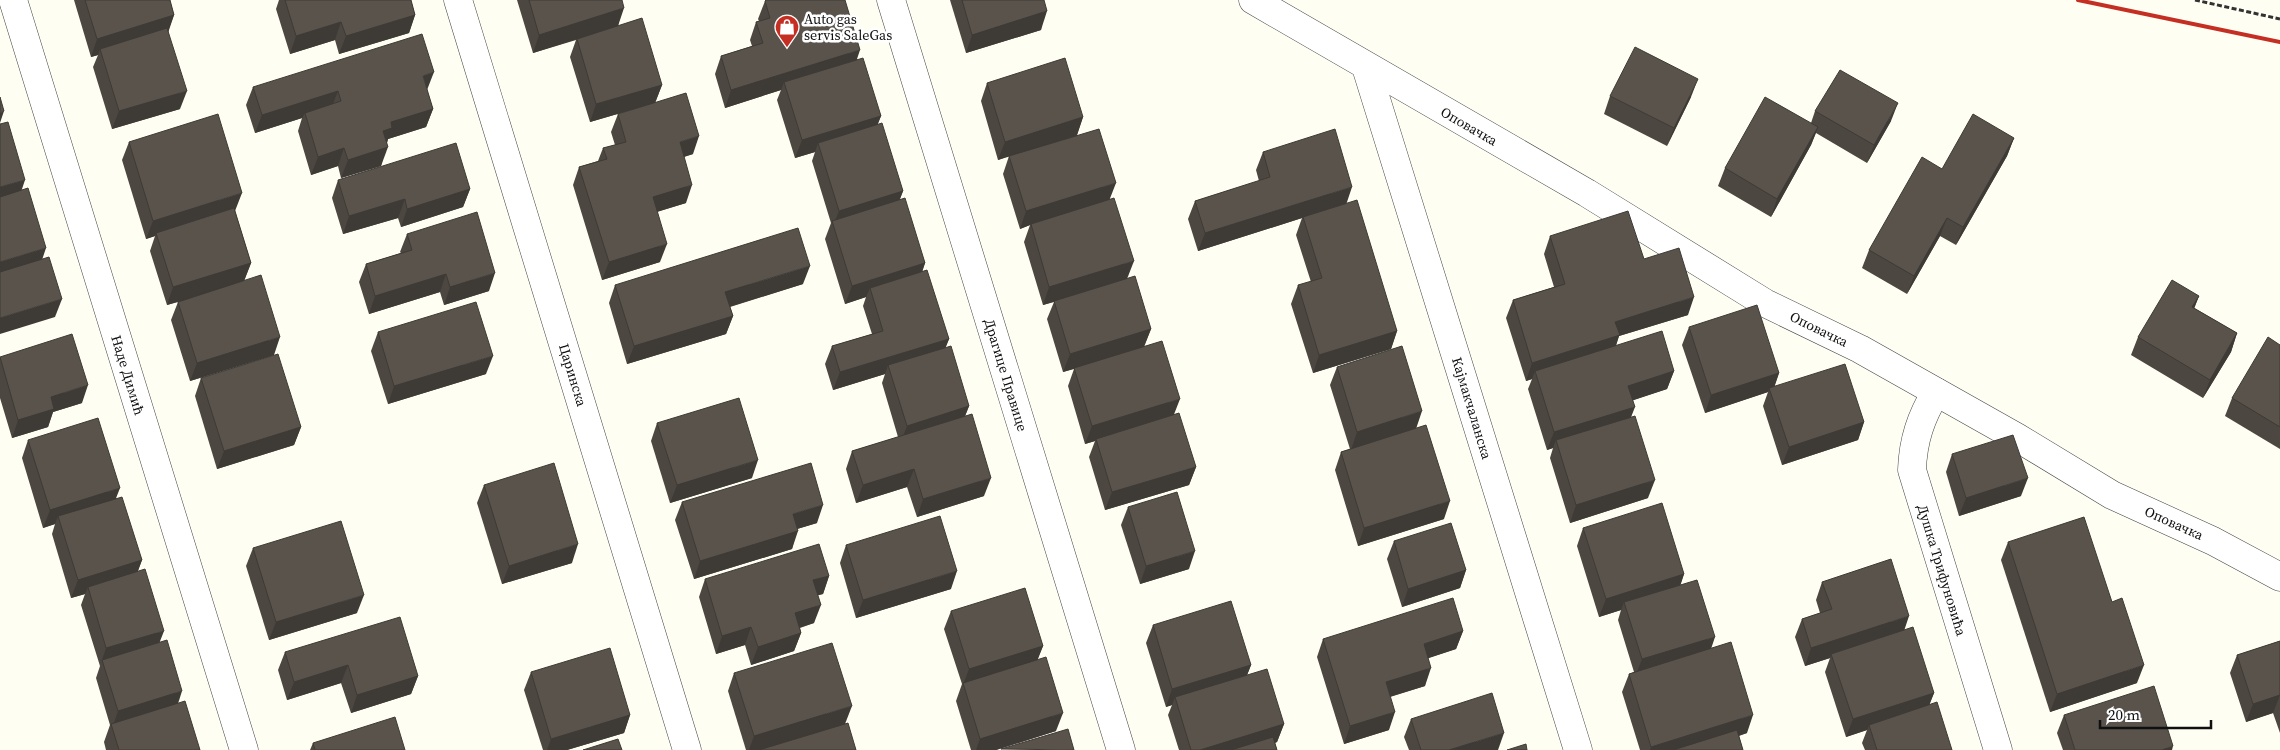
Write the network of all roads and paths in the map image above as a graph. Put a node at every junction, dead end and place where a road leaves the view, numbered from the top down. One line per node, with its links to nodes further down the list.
1 (13, 0): 10 (street, Наде Димић)
2 (458, 0): 11 (street, Царинска)
3 (891, 0): 12 (street, Драгице Правице)
4 (1253, 0): 7 (street, Оповачка)
5 (2195, 0): 6 (path)
6 (2280, 19)
7 (1366, 67): 8 (street, Оповачка); 13 (street, Кајмакчаланска)
8 (1936, 392): 9 (street, Оповачка); 14 (street, Душка Трифуновића)
9 (2280, 577)
10 (244, 750)
11 (687, 750)
12 (1121, 750)
13 (1578, 750)
14 (1998, 750)

